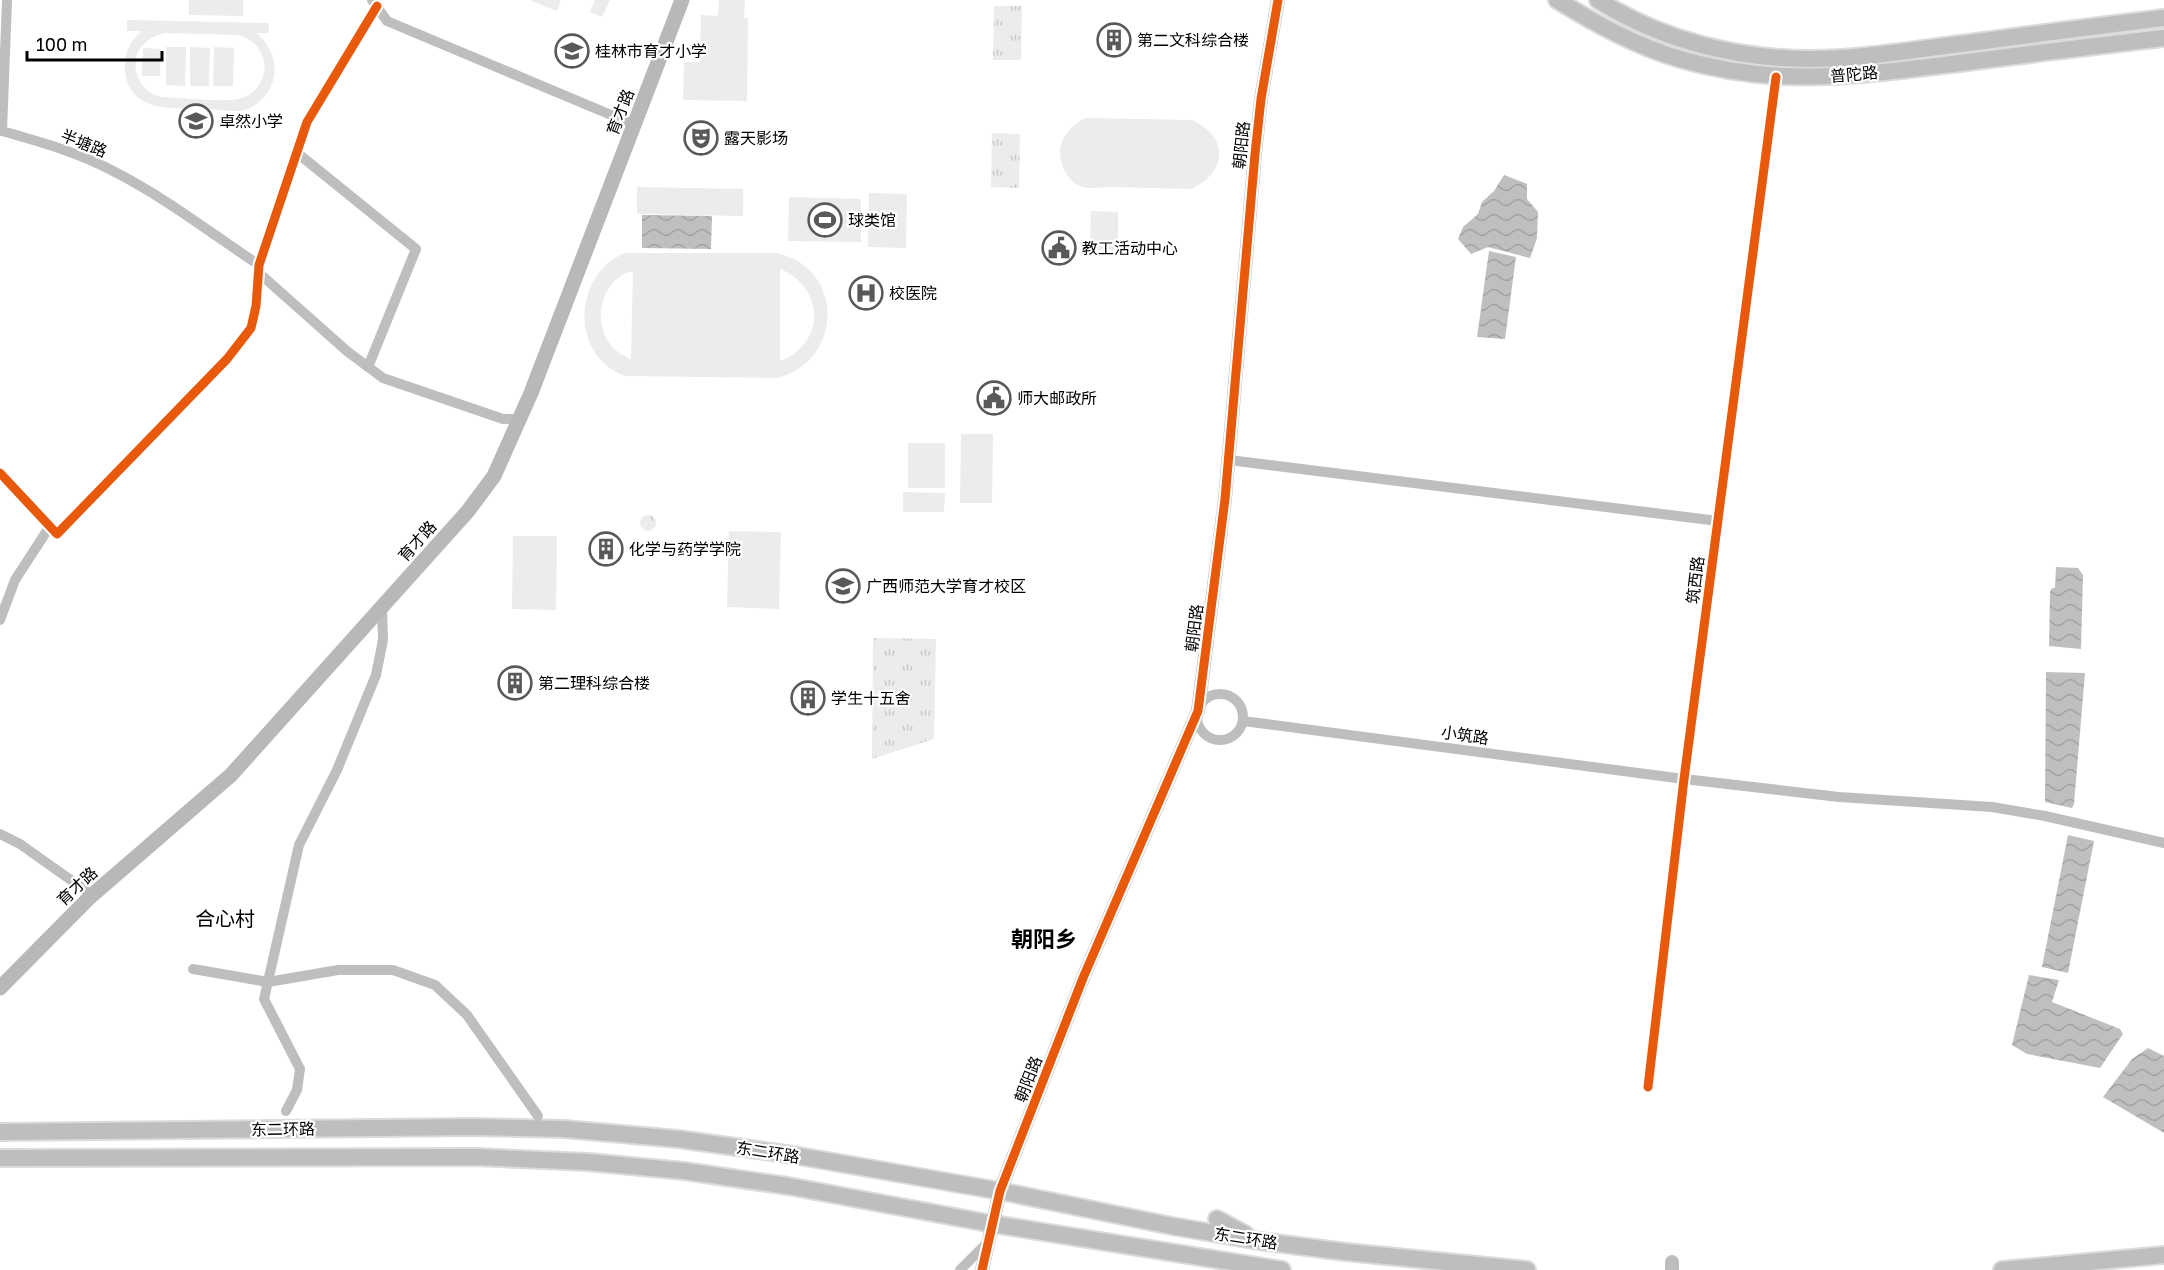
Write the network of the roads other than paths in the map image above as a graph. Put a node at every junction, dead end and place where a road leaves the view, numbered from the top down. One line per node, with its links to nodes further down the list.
1 (7, 0): 11 (street, 半塘路)
2 (682, 0): 10 (main road, 育才路)
3 (1278, 0): 16 (street, 朝阳路)
4 (1557, 0): 9 (main road, 普陀路)
5 (1598, 0): 7 (main road, 普陀路)
6 (374, 3): 10 (street); 12 (street)
7 (2164, 18)
8 (2164, 38): 9 (main road, 普陀路)
9 (1776, 77): 18 (street, 筑西路)
10 (634, 125): 15 (main road, 育才路)
11 (1, 131): 13 (street, 半塘路)
12 (296, 152): 13 (street); 14 (street)
13 (259, 269): 14 (street, 半塘路); 19 (street)
14 (368, 367): 15 (street, 半塘路)
15 (520, 419): 20 (main road, 育才路)
16 (1229, 460): 18 (street); 22 (street, 朝阳路)
17 (0, 473): 19 (street)
18 (1718, 521): 24 (street, 筑西路)
19 (54, 530): 21 (street)
20 (381, 608): 27 (main road, 育才路); 29 (street)
21 (0, 620)
22 (1198, 711): 23 (street); 23 (street); 36 (street, 朝阳路)
23 (1243, 721): 24 (street, 小筑路)
24 (1684, 779): 26 (street, 小筑路); 31 (street, 筑西路)
25 (0, 834): 27 (street)
26 (2164, 843)
27 (92, 896): 30 (main road, 育才路)
28 (193, 969): 29 (street)
29 (267, 982): 32 (street); 33 (street)
30 (0, 988)
31 (1648, 1087)
32 (286, 1111)
33 (538, 1116)
34 (0, 1132): 36 (main road, 东二环路)
35 (0, 1158): 38 (main road, 东二环路)
36 (1000, 1191): 38 (street, 朝阳路); 39 (main road, 东二环路)
37 (1217, 1220): 39 (main road)
38 (993, 1224): 40 (street, 朝阳路); 41 (main road, 东二环路)
39 (1259, 1241): 47 (main road, 东二环路)
40 (988, 1242): 43 (street); 44 (street, 朝阳路)
41 (1168, 1253): 45 (main road); 46 (main road, 东二环路)
42 (2164, 1255): 48 (main road)
43 (960, 1270)
44 (982, 1270)
45 (1203, 1270)
46 (1282, 1270)
47 (1527, 1270)
48 (2002, 1270)

